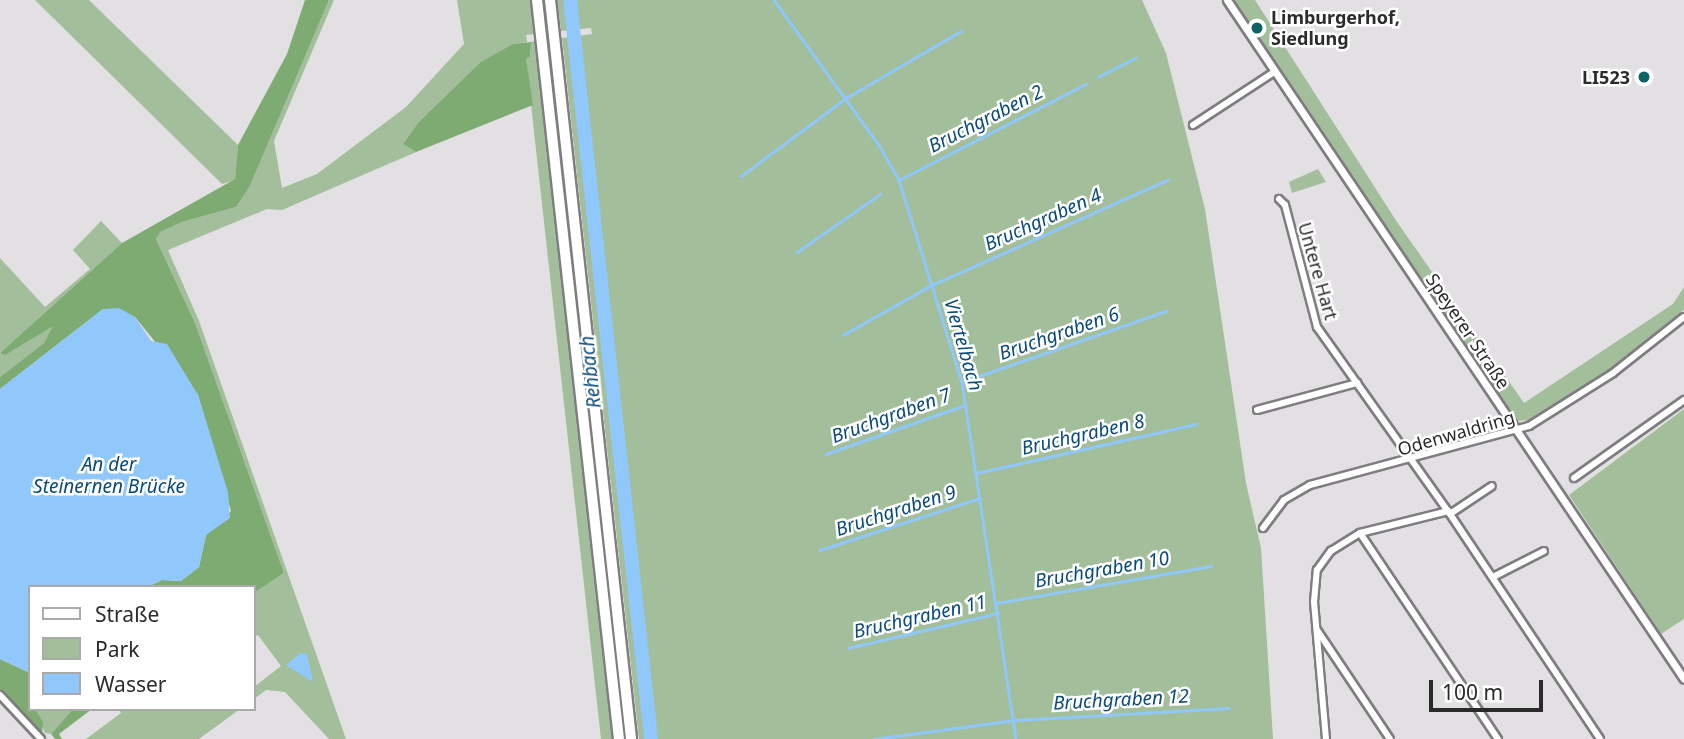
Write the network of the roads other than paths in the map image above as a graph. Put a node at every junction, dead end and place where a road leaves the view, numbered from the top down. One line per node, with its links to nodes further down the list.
1 (537, 0): 24 (highway)
2 (550, 0): 25 (highway)
3 (1227, 0): 4 (street, Speyerer Straße)
4 (1274, 72): 5 (street); 11 (street, Speyerer Straße)
5 (1194, 125)
6 (1279, 199): 8 (street, Untere Hart)
7 (1684, 317): 11 (street, Odenwaldring)
8 (1357, 383): 10 (street); 12 (street, Untere Hart)
9 (1684, 400): 13 (street)
10 (1256, 410)
11 (1517, 431): 12 (street, Odenwaldring); 21 (street, Speyerer Straße)
12 (1412, 461): 15 (street, Untere Hart); 16 (street, Odenwaldring)
13 (1574, 478)
14 (1492, 486): 15 (street)
15 (1449, 512): 17 (street); 19 (street, Untere Hart)
16 (1263, 528)
17 (1360, 533): 20 (street); 28 (street)
18 (1544, 551): 19 (street)
19 (1493, 577): 29 (street, Untere Hart)
20 (1317, 630): 26 (street); 27 (street)
21 (1684, 679)
22 (0, 695): 23 (street)
23 (41, 739)
24 (619, 739)
25 (631, 739)
26 (1326, 739)
27 (1390, 739)
28 (1497, 739)
29 (1600, 739)

